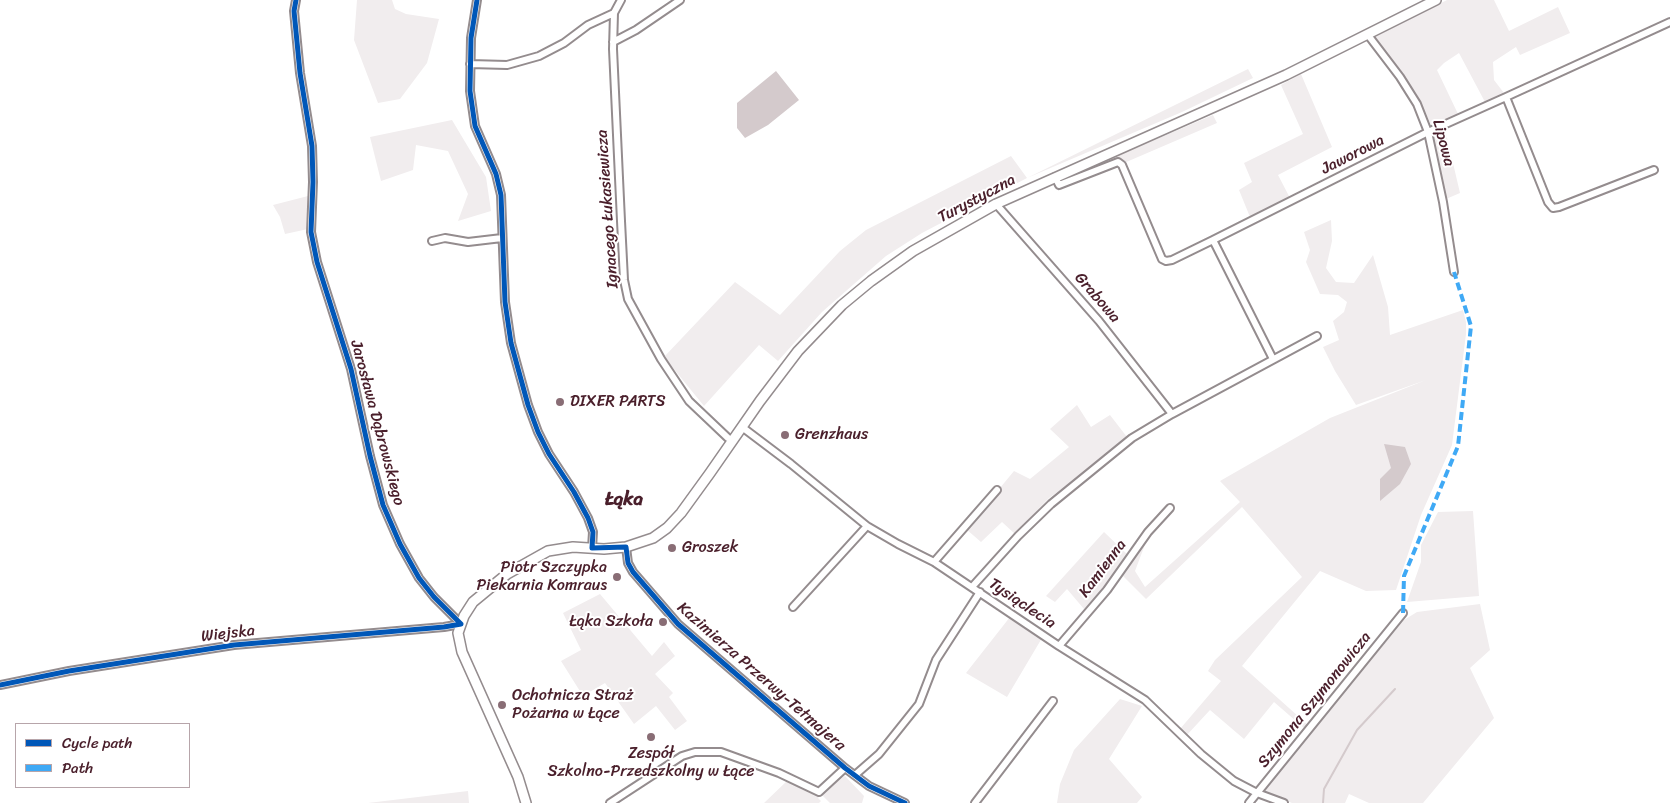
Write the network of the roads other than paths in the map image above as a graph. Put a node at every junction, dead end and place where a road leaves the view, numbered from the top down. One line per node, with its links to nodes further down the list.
1 (296, 0): 35 (street, Jarosława Dąbrowskiego)
2 (477, 0): 10 (street)
3 (621, 0): 6 (street, Ignacego Łukasiewicza)
4 (680, 0): 9 (street)
5 (1436, 0): 8 (main road, Turystyczna)
6 (614, 13): 9 (street, Ignacego Łukasiewicza); 10 (street)
7 (1670, 22): 11 (street, Jaworowa)
8 (1368, 36): 12 (street, Lipowa); 14 (main road, Turystyczna)
9 (613, 42): 24 (street, Ignacego Łukasiewicza)
10 (470, 64): 16 (street)
11 (1506, 97): 12 (street, Jaworowa); 13 (street)
12 (1428, 132): 17 (street, Jaworowa); 19 (street, Lipowa)
13 (1654, 170)
14 (1055, 177): 15 (main road, Turystyczna); 17 (street, Jaworowa)
15 (996, 204): 22 (street, Grabowa); 23 (main road, Turystyczna)
16 (502, 238): 18 (street); 29 (street)
17 (1213, 240): 21 (street)
18 (432, 241)
19 (1454, 272)
20 (1317, 336): 21 (street)
21 (1273, 359): 22 (street)
22 (1172, 414): 31 (street)
23 (742, 427): 24 (main road, Turystyczna); 27 (street, Tysiąclecia)
24 (733, 440): 28 (main road, Turystyczna)
25 (997, 490): 30 (street)
26 (1170, 508): 36 (street, Kamienna)
27 (866, 526): 30 (street, Tysiąclecia); 33 (street)
28 (626, 547): 29 (main road, Turystyczna); 39 (street, Kazimierza Przerwy-Tetmajera)
29 (592, 548): 35 (main road)
30 (934, 562): 31 (street, Tysiąclecia)
31 (972, 587): 32 (street, Tysiąclecia)
32 (980, 592): 36 (street, Tysiąclecia); 40 (street)
33 (793, 607)
34 (1402, 613): 41 (street, Szymona Szymonowicza)
35 (461, 624): 37 (street, Wiejska); 42 (main road)
36 (1059, 646): 41 (street, Tysiąclecia)
37 (0, 686)
38 (1054, 701): 45 (street)
39 (845, 768): 40 (street, Kazimierza Przerwy-Tetmajera); 43 (street)
40 (855, 775): 44 (street, Kazimierza Przerwy-Tetmajera)
41 (1257, 793): 46 (street, Szymona Szymonowicza); 47 (street, Tysiąclecia)
42 (526, 803)
43 (610, 803)
44 (905, 803)
45 (975, 803)
46 (1249, 803)
47 (1284, 803)

